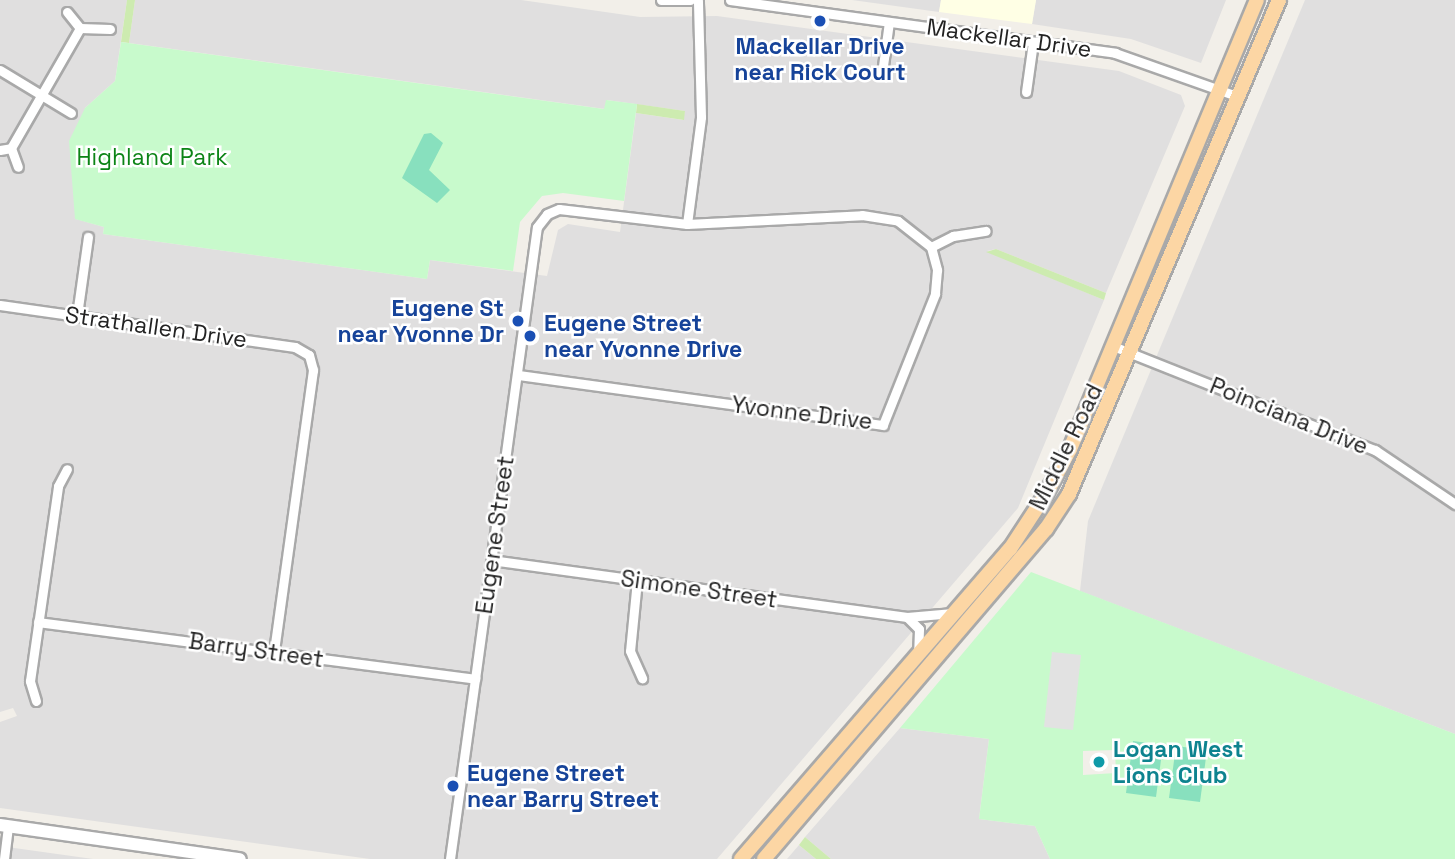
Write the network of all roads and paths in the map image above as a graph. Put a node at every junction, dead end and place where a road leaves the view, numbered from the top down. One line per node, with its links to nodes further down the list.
1 (661, 0): 2 (street)
2 (690, 0)
3 (698, 0): 22 (street)
4 (730, 0): 8 (street, Mackellar Drive)
5 (1257, 0): 14 (main road, Middle Road)
6 (1279, 0): 17 (main road, Middle Road)
7 (67, 12): 9 (street)
8 (889, 22): 11 (street, Mackellar Drive); 13 (street)
9 (80, 29): 10 (street); 16 (street)
10 (110, 29)
11 (1033, 42): 14 (street, Mackellar Drive); 15 (street)
12 (0, 70): 16 (street)
13 (882, 73)
14 (1220, 89): 17 (street, Mackellar Drive); 28 (main road, Middle Road)
15 (1026, 92)
16 (42, 95): 18 (street); 19 (street)
17 (1239, 97): 29 (main road, Middle Road)
18 (71, 113)
19 (11, 148): 20 (street); 21 (street)
20 (0, 150)
21 (18, 167)
22 (687, 224): 25 (street); 30 (street, Eugene Street)
23 (986, 231): 25 (street)
24 (88, 237): 27 (street)
25 (931, 247): 30 (street, Yvonne Drive)
26 (0, 305): 27 (street, Strathallen Drive)
27 (77, 315): 38 (street, Strathallen Drive)
28 (1114, 346): 29 (street, Poinciana Drive); 35 (main road, Middle Road)
29 (1132, 354): 32 (street, Poinciana Drive); 48 (main road, Middle Road)
30 (517, 375): 33 (street, Eugene Street)
31 (67, 468): 37 (street)
32 (1455, 504)
33 (491, 560): 34 (street, Simone Street); 41 (street, Eugene Street)
34 (637, 580): 36 (street, Simone Street); 40 (street)
35 (953, 613): 36 (street, Simone Street); 39 (main road, Middle Road)
36 (907, 617): 39 (street)
37 (38, 622): 38 (street, Barry Street); 42 (street)
38 (274, 652): 41 (street, Barry Street)
39 (918, 652): 47 (main road, Middle Road)
40 (642, 678)
41 (475, 679): 46 (street, Eugene Street)
42 (36, 701)
43 (4, 826): 44 (street); 45 (street)
44 (4, 859)
45 (240, 859)
46 (450, 859)
47 (741, 859)
48 (764, 859)

